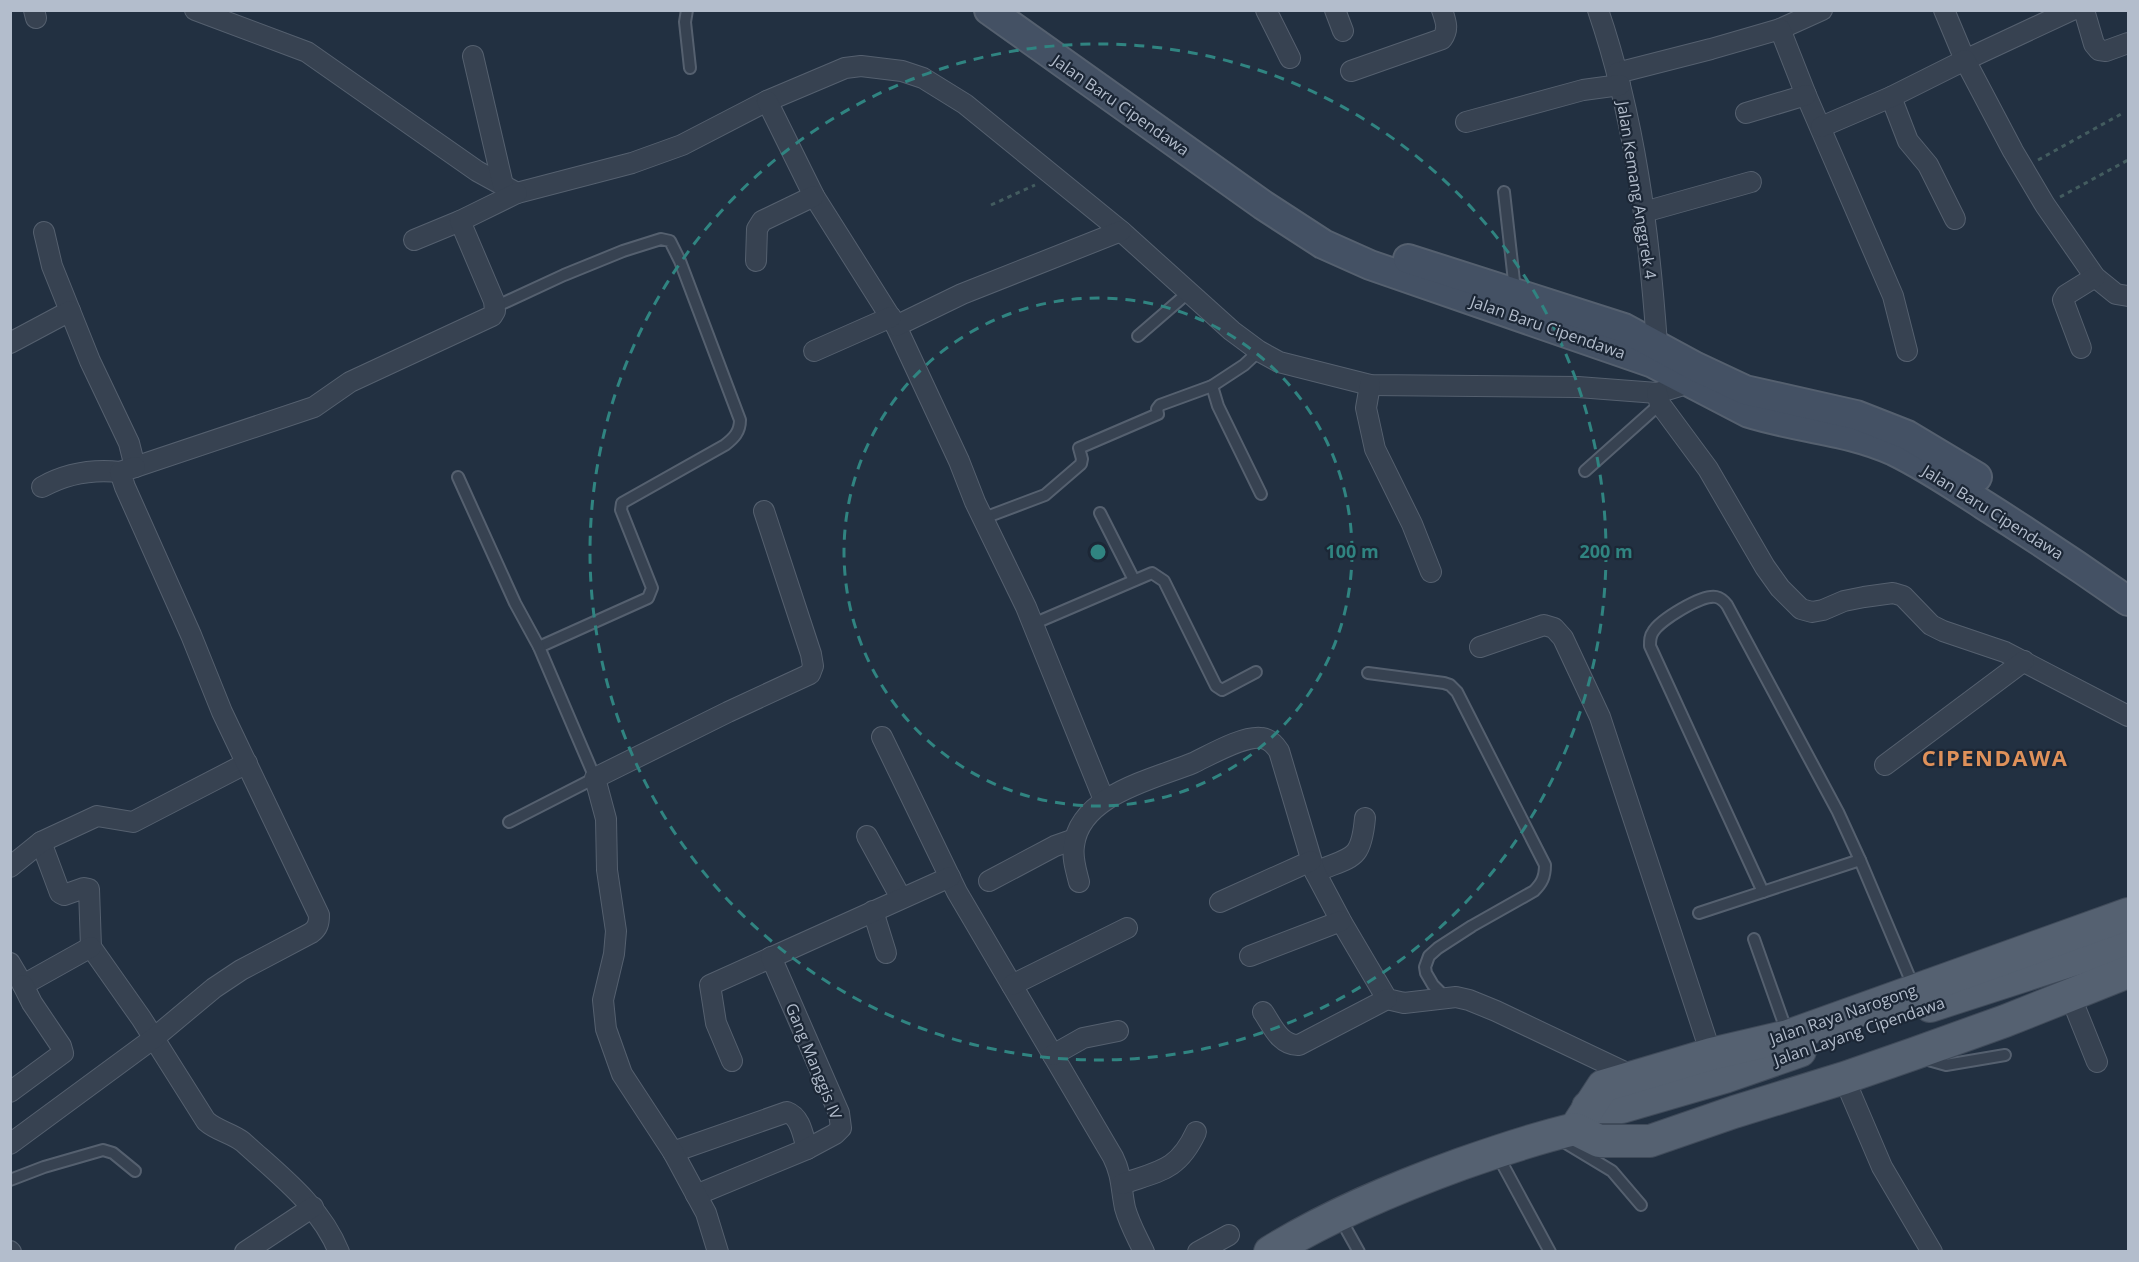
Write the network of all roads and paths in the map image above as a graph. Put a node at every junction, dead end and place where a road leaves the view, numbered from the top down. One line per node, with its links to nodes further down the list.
1 (195, 10): 34 (street)
2 (687, 10): 20 (lane)
3 (989, 10): 15 (main road, Jalan Baru Cipendawa)
4 (1022, 10): 15 (main road, Jalan Baru Cipendawa)
5 (1266, 10): 18 (street)
6 (1335, 10): 14 (street)
7 (1442, 10): 21 (street)
8 (1598, 10): 22 (street, Jalan Kemang Anggrek 4)
9 (1822, 10): 13 (street)
10 (1944, 10): 19 (street)
11 (2072, 10): 19 (street)
12 (2084, 10): 16 (street)
13 (1780, 29): 22 (street); 23 (street)
14 (1343, 31)
15 (1048, 43): 37 (main road, Jalan Baru Cipendawa)
16 (2128, 43)
17 (473, 56): 34 (street)
18 (1290, 58)
19 (1965, 60): 24 (street); 31 (street)
20 (690, 68)
21 (1350, 71)
22 (1619, 79): 28 (street); 40 (street, Jalan Kemang Anggrek 4)
23 (1806, 95): 26 (street); 29 (street)
24 (1891, 97): 29 (street); 41 (street)
25 (767, 101): 32 (street); 34 (street); 36 (street)
26 (1746, 113)
27 (2123, 113): 31 (path)
28 (1466, 122)
29 (1821, 127): 60 (street)
30 (2128, 160): 39 (path)
31 (2023, 168): 39 (street)
32 (1053, 176): 38 (path); 43 (street)
33 (1751, 182): 40 (street)
34 (510, 189): 42 (street)
35 (1504, 192): 49 (lane)
36 (814, 196): 46 (street); 53 (street)
37 (1267, 198): 49 (main road, Jalan Baru Cipendawa); 61 (main road, Jalan Baru Cipendawa)
38 (991, 205)
39 (2045, 205): 47 (street)
40 (1644, 212): 56 (street, Jalan Kemang Anggrek 4)
41 (1955, 219)
42 (460, 221): 45 (street); 51 (street)
43 (1121, 231): 48 (street); 53 (street)
44 (44, 232): 52 (street)
45 (414, 240)
46 (756, 261)
47 (2095, 277): 50 (street); 57 (street)
48 (1190, 291): 54 (lane); 59 (street)
49 (1515, 291): 56 (main road, Jalan Baru Cipendawa)
50 (2128, 296)
51 (495, 306): 65 (street); 78 (lane)
52 (70, 311): 55 (street); 65 (street)
53 (894, 322): 58 (street); 72 (street)
54 (1138, 336)
55 (10, 343)
56 (1657, 344): 61 (main road, Jalan Baru Cipendawa)
57 (2081, 348)
58 (814, 351)
59 (1259, 351): 62 (street); 63 (lane)
60 (1907, 351)
61 (1693, 375): 64 (street); 74 (main road, Jalan Baru Cipendawa); 76 (main road, Jalan Baru Cipendawa)
62 (1370, 385): 64 (street); 73 (street)
63 (1212, 386): 69 (lane); 72 (lane)
64 (1659, 398): 66 (lane); 80 (street)
65 (128, 469): 68 (street); 85 (street)
66 (1585, 471)
67 (458, 477): 78 (lane)
68 (42, 487)
69 (1261, 494)
70 (764, 511): 87 (street)
71 (1100, 513): 75 (lane)
72 (984, 518): 77 (street)
73 (1431, 572)
74 (2128, 578)
75 (1134, 580): 77 (lane); 81 (lane)
76 (2128, 601)
77 (1033, 624): 88 (street)
78 (539, 647): 87 (lane)
79 (1480, 647): 127 (street)
80 (2024, 661): 83 (street); 86 (street)
81 (1256, 672)
82 (1368, 673): 120 (lane)
83 (2128, 716)
84 (882, 737): 97 (street)
85 (247, 764): 93 (street); 126 (street)
86 (1885, 765)
87 (595, 778): 90 (lane); 139 (street)
88 (1104, 800): 92 (street); 96 (street)
89 (1365, 818): 96 (street)
90 (509, 822)
91 (867, 836): 101 (street)
92 (1075, 839): 98 (street); 99 (street)
93 (41, 842): 95 (street); 110 (street)
94 (1860, 860): 100 (lane); 100 (lane); 123 (lane)
95 (10, 867)
96 (1313, 867): 102 (street); 106 (street)
97 (950, 878): 101 (street); 118 (street)
98 (989, 881)
99 (1079, 882)
100 (1763, 892): 104 (lane)
101 (901, 898): 103 (street)
102 (1220, 902)
103 (873, 911): 111 (street); 113 (street)
104 (1699, 913)
105 (2128, 914): 123 (main road, Jalan Raya Narogong)
106 (1341, 921): 112 (street); 121 (street)
107 (1127, 928): 118 (street)
108 (1754, 939): 125 (lane)
109 (2128, 942): 123 (main road, Jalan Layang Cipendawa)
110 (91, 947): 117 (street); 126 (street)
111 (886, 953)
112 (1250, 956)
113 (771, 957): 130 (street); 138 (street, Gang Manggis IV)
114 (2128, 958): 123 (main road, Jalan Layang Cipendawa)
115 (10, 963): 117 (street)
116 (2128, 972): 119 (main road, Jalan Raya Narogong)
117 (23, 985): 134 (street)
118 (1012, 985): 128 (street)
119 (2070, 995): 123 (main road, Jalan Raya Narogong); 131 (street)
120 (1445, 997): 121 (street); 132 (street)
121 (1387, 999): 122 (street)
122 (1263, 1012)
123 (1919, 1020): 125 (main road, Jalan Raya Narogong); 129 (lane); 133 (main road, Jalan Raya Narogong); 135 (main road, Jalan Layang Cipendawa)
124 (1118, 1031): 128 (street)
125 (1788, 1036): 127 (main road, Jalan Raya Narogong)
126 (154, 1038): 137 (street); 146 (street)
127 (1711, 1054): 132 (main road, Jalan Raya Narogong)
128 (1053, 1055): 143 (street)
129 (2005, 1055)
130 (732, 1060)
131 (2097, 1062)
132 (1635, 1077): 135 (main road, Jalan Raya Narogong)
133 (1844, 1078): 135 (main road, Jalan Raya Narogong); 157 (street)
134 (10, 1092)
135 (1578, 1128): 140 (main road, Jalan Raya Narogong); 145 (lane)
136 (1196, 1132): 143 (street)
137 (10, 1144)
138 (807, 1149): 139 (street); 144 (street, Gang Manggis IV)
139 (673, 1152): 144 (street)
140 (1495, 1152): 147 (main road, Jalan Raya Narogong); 156 (lane)
141 (135, 1171): 142 (lane)
142 (10, 1180)
143 (1122, 1184): 152 (street)
144 (696, 1195): 151 (street)
145 (1641, 1205)
146 (313, 1207): 149 (street); 150 (street)
147 (1338, 1215): 154 (main road, Jalan Raya Narogong); 155 (lane)
148 (1229, 1235): 153 (street)
149 (254, 1249)
150 (339, 1251)
151 (718, 1251)
152 (1144, 1251)
153 (1198, 1251)
154 (1270, 1251)
155 (1359, 1251)
156 (1550, 1251)
157 (1932, 1251)

